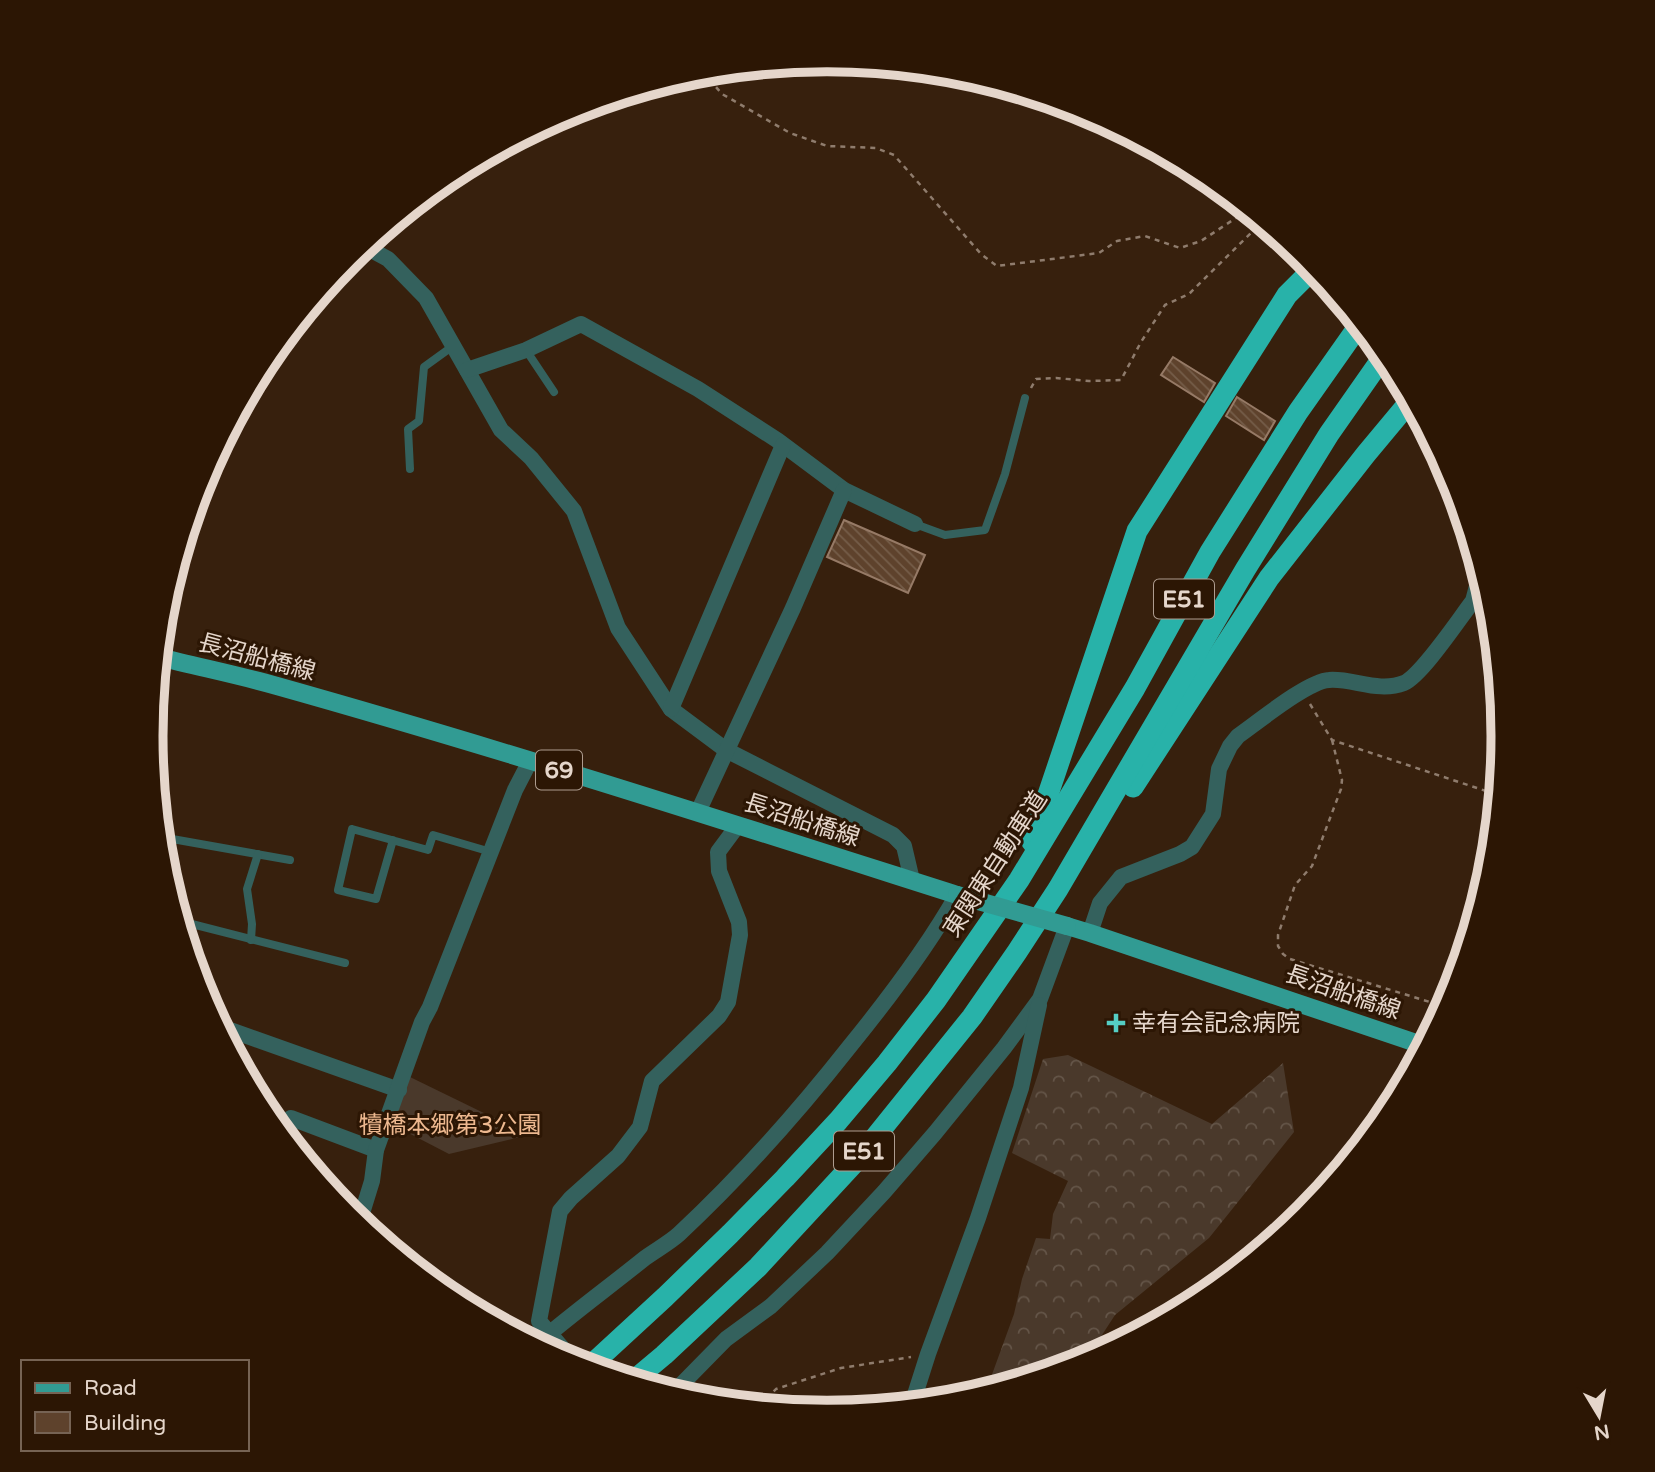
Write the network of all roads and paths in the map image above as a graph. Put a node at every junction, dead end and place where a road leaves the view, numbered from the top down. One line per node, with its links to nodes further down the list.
1 (712, 82): 2 (path)
2 (1240, 216)
3 (1255, 229): 12 (path)
4 (374, 252): 7 (street)
5 (1306, 276): 34 (highway)
6 (1354, 332): 34 (highway, 東関東自動車道 / E51)
7 (453, 346): 10 (street); 15 (lane)
8 (526, 351): 10 (street); 11 (lane); 14 (street)
9 (1378, 364): 35 (highway, E51)
10 (467, 370): 21 (street)
11 (554, 392)
12 (1025, 398): 17 (lane)
13 (1405, 407): 35 (highway)
14 (783, 444): 16 (street); 21 (street)
15 (410, 469)
16 (844, 490): 17 (street); 23 (street)
17 (915, 524)
18 (1476, 591): 20 (street)
19 (168, 660): 24 (main road, 長沼船橋線 / 69)
20 (1302, 691): 22 (path); 39 (street)
21 (671, 709): 23 (street)
22 (1332, 740): 25 (path); 43 (path)
23 (726, 750): 26 (street); 33 (street)
24 (530, 761): 26 (main road, 長沼船橋線 / 69); 30 (street)
25 (1489, 792)
26 (698, 812): 27 (main road, 長沼船橋線 / 69)
27 (738, 825): 33 (main road, 長沼船橋線 / 69); 51 (street)
28 (172, 839): 31 (lane)
29 (393, 840): 29 (lane); 30 (lane)
30 (491, 852): 46 (street)
31 (258, 854): 32 (lane); 40 (lane)
32 (290, 860)
33 (912, 880): 36 (main road, 長沼船橋線 / 69)
34 (1019, 880): 50 (highway, 東関東自動車道 / E51)
35 (1058, 889): 57 (highway, E51)
36 (957, 895): 38 (main road, 長沼船橋線 / 69, bridge); 51 (street)
37 (191, 924): 40 (lane)
38 (1067, 926): 39 (main road, 長沼船橋線 / 69); 42 (street)
39 (1090, 933): 45 (main road, 長沼船橋線 / 69)
40 (251, 940): 41 (lane)
41 (345, 963)
42 (1040, 999): 55 (street); 58 (street)
43 (1435, 1004)
44 (232, 1031): 46 (street)
45 (1416, 1043)
46 (398, 1090): 48 (street)
47 (287, 1121): 48 (street)
48 (376, 1150): 49 (street)
49 (363, 1210)
50 (730, 1234): 54 (highway); 56 (highway, 東関東自動車道 / E51)
51 (551, 1332): 52 (street); 53 (street)
52 (545, 1337)
53 (560, 1344)
54 (576, 1351)
55 (928, 1354): 59 (street); 60 (path)
56 (598, 1359)
57 (642, 1374)
58 (682, 1384)
59 (915, 1395)
60 (768, 1398)

